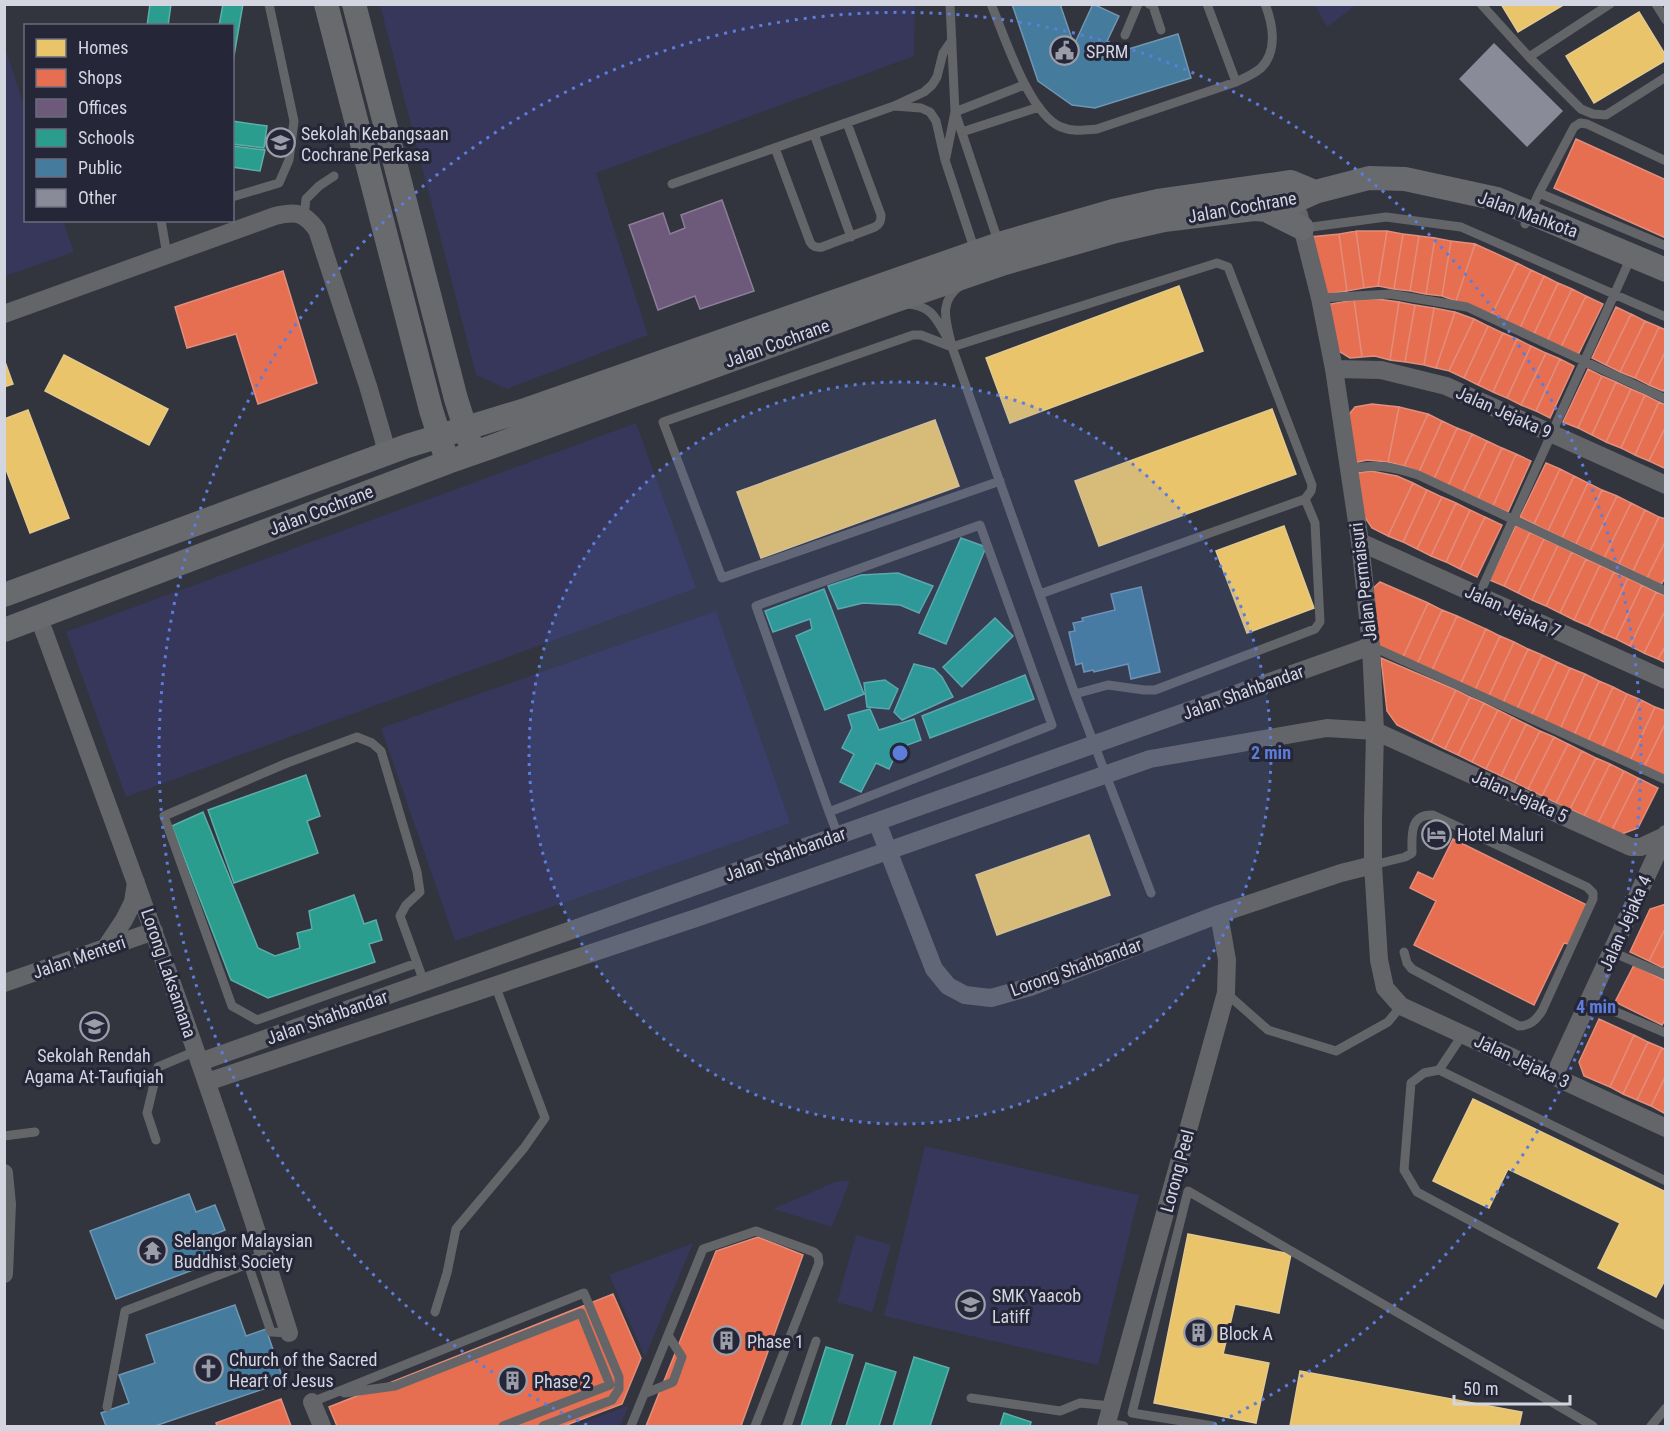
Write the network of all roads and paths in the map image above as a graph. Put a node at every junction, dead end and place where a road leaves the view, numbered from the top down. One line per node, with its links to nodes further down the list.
1 (269, 4): 33 (lane)
2 (326, 4): 57 (street)
3 (354, 4): 55 (street)
4 (950, 4): 16 (lane)
5 (991, 4): 20 (lane)
6 (1138, 4): 15 (lane)
7 (1149, 4): 14 (lane)
8 (1207, 4): 19 (lane)
9 (1265, 4): 19 (lane)
10 (1481, 4): 17 (lane)
11 (1610, 4): 17 (lane)
12 (1656, 4): 13 (lane)
13 (1665, 20)
14 (1161, 30)
15 (1125, 35)
16 (952, 40): 21 (lane); 23 (lane)
17 (1529, 57): 18 (lane)
18 (1665, 77)
19 (1236, 82): 22 (lane)
20 (1024, 85): 22 (lane); 23 (lane)
21 (894, 106): 24 (lane); 28 (lane)
22 (1039, 107): 25 (lane)
23 (955, 112): 25 (lane); 28 (lane)
24 (847, 123): 26 (lane); 39 (lane)
25 (962, 132): 41 (lane)
26 (814, 134): 27 (lane); 39 (lane)
27 (775, 148): 31 (lane); 39 (lane)
28 (945, 160): 44 (lane)
29 (1665, 161): 35 (lane)
30 (334, 176): 36 (lane)
31 (672, 184)
32 (1300, 192): 34 (street, Jalan Cochrane); 35 (street, Jalan Mahkota); 38 (street, Jalan Permaisuri); 41 (street, Jalan Cochrane)
33 (234, 197)
34 (1254, 209): 38 (street); 41 (street, Jalan Cochrane)
35 (1532, 210): 40 (lane); 43 (street, Jalan Mahkota)
36 (304, 216): 42 (street); 59 (street)
37 (161, 222): 42 (lane)
38 (1302, 228): 46 (lane); 47 (street, Jalan Permaisuri)
39 (850, 237)
40 (1665, 246)
41 (1002, 253): 44 (street, Jalan Cochrane)
42 (167, 255): 49 (street)
43 (1632, 255): 45 (street, Jalan Mahkota); 46 (lane)
44 (978, 261): 48 (street, Jalan Cochrane); 51 (lane); 55 (street, Jalan Cochrane)
45 (1665, 270)
46 (1614, 295): 50 (lane); 52 (lane)
47 (1320, 298): 52 (lane); 53 (street, Jalan Permaisuri)
48 (888, 303): 51 (lane); 58 (street, Jalan Cochrane)
49 (4, 314)
50 (1665, 317)
51 (952, 347): 62 (lane); 62 (lane); 64 (lane)
52 (1584, 362): 54 (lane); 56 (lane)
53 (1334, 369): 56 (street, Jalan Jejaka 9); 61 (street, Jalan Permaisuri)
54 (1665, 399)
55 (465, 428): 57 (street, Jalan Cochrane); 58 (street)
56 (1552, 434): 63 (street, Jalan Jejaka 9); 65 (lane)
57 (439, 436): 59 (street, Jalan Cochrane); 60 (street)
58 (474, 453): 60 (street, Jalan Cochrane)
59 (385, 454): 69 (street, Jalan Cochrane)
60 (448, 462): 71 (street, Jalan Cochrane)
61 (1348, 469): 65 (lane); 66 (street, Jalan Permaisuri)
62 (1000, 480): 68 (lane)
63 (1665, 485)
64 (1305, 499): 68 (lane); 75 (lane)
65 (1513, 520): 67 (lane); 70 (lane)
66 (1360, 542): 70 (street, Jalan Jejaka 7); 73 (street, Jalan Permaisuri)
67 (1665, 591)
68 (1040, 594): 75 (lane)
69 (4, 595)
70 (1479, 595): 74 (street, Jalan Jejaka 7)
71 (39, 618): 72 (street, Jalan Cochrane); 88 (street, Lorong Laksamana)
72 (4, 630)
73 (1371, 646): 76 (street, Jalan Permaisuri); 77 (street, Jalan Shahbandar); 79 (lane)
74 (1665, 680)
75 (1076, 694): 77 (lane)
76 (1375, 730): 78 (street, Jalan Shahbandar); 82 (street, Jalan Jejaka 5); 85 (street, Jalan Permaisuri)
77 (1094, 745): 78 (lane); 81 (street, Jalan Shahbandar)
78 (1106, 776): 84 (street, Jalan Shahbandar); 89 (lane)
79 (1665, 780)
80 (829, 812): 80 (lane); 83 (lane)
81 (877, 822): 83 (street, Jalan Shahbandar); 84 (street, Lorong Shahbandar)
82 (1665, 835): 87 (street, Jalan Jejaka 4)
83 (838, 836): 97 (street, Jalan Shahbandar)
84 (888, 852): 90 (street, Lorong Shahbandar); 99 (street, Jalan Shahbandar)
85 (1373, 865): 90 (street, Lorong Shahbandar); 93 (lane); 100 (street, Jalan Permaisuri)
86 (1665, 872): 87 (street)
87 (1647, 875): 94 (street, Jalan Jejaka 4)
88 (136, 880): 91 (street, Lorong Laksamana); 92 (street)
89 (1151, 893)
90 (1219, 914): 101 (street, Lorong Peel)
91 (154, 931): 92 (street, Jalan Menteri); 106 (street, Lorong Laksamana)
92 (106, 947): 98 (street, Jalan Menteri)
93 (1404, 952)
94 (1612, 952): 96 (lane); 102 (street, Jalan Jejaka 4)
95 (417, 963): 95 (lane); 97 (lane)
96 (1665, 975)
97 (424, 982): 106 (street, Jalan Shahbandar)
98 (4, 983)
99 (495, 985): 109 (street, Jalan Shahbandar); 119 (lane)
100 (1385, 988): 103 (street, Jalan Jejaka 3)
101 (1226, 993): 103 (lane); 124 (street, Lorong Peel)
102 (1590, 1001): 104 (lane); 108 (street, Jalan Jejaka 4)
103 (1401, 1006): 105 (street, Jalan Jejaka 3)
104 (1665, 1033)
105 (1463, 1034): 107 (lane); 108 (street, Jalan Jejaka 3)
106 (198, 1056): 109 (street, Lorong Laksamana); 113 (lane)
107 (1439, 1070): 115 (lane); 120 (lane)
108 (1554, 1076): 110 (street, Jalan Jejaka 3)
109 (207, 1082): 116 (street, Lorong Laksamana)
110 (1665, 1128)
111 (35, 1132): 112 (lane)
112 (4, 1136)
113 (156, 1140)
114 (4, 1173): 118 (street)
115 (1665, 1181)
116 (263, 1252): 117 (lane); 121 (street, Lorong Laksamana)
117 (248, 1264): 121 (lane); 131 (lane)
118 (4, 1274)
119 (435, 1312)
120 (1665, 1326)
121 (289, 1333)
122 (668, 1335): 128 (lane); 128 (lane); 139 (lane)
123 (816, 1341): 140 (lane)
124 (1128, 1346): 125 (lane); 126 (street, Lorong Peel)
125 (1147, 1351): 127 (lane); 142 (lane)
126 (1123, 1364): 127 (lane); 133 (street, Lorong Peel)
127 (1142, 1369): 141 (lane)
128 (644, 1394): 134 (lane)
129 (321, 1398): 135 (street); 136 (lane); 137 (lane); 138 (lane)
130 (971, 1398): 133 (lane)
131 (107, 1407)
132 (1665, 1408): 143 (lane)
133 (1112, 1421)
134 (632, 1425)
135 (322, 1426)
136 (332, 1426)
137 (503, 1426)
138 (543, 1426)
139 (755, 1426)
140 (787, 1426)
141 (1213, 1426)
142 (1593, 1426)
143 (1651, 1426)

